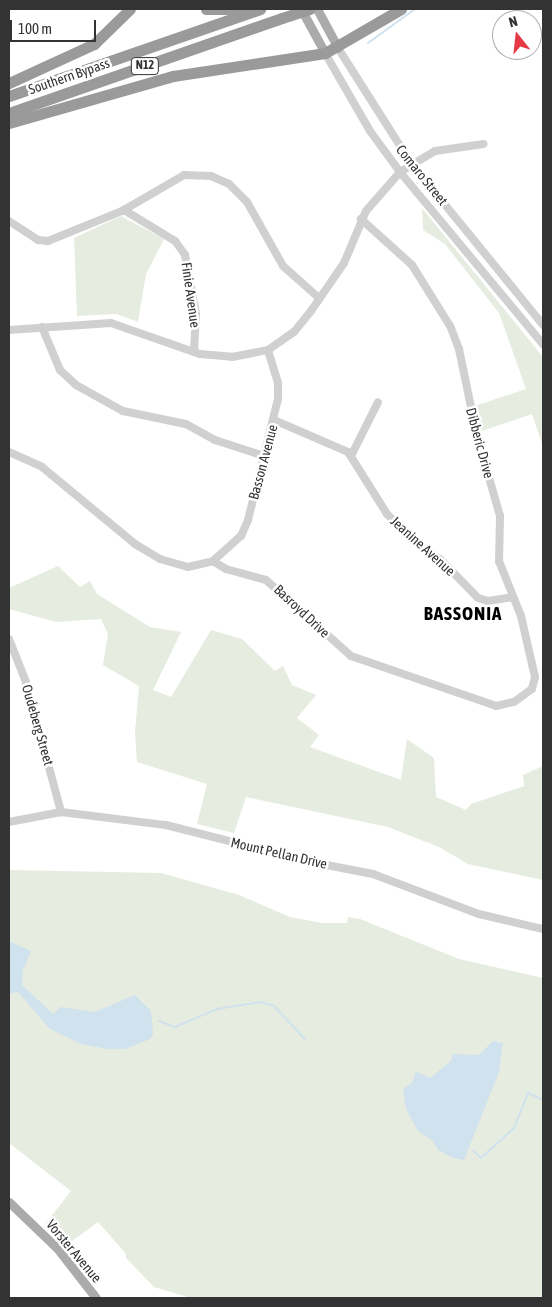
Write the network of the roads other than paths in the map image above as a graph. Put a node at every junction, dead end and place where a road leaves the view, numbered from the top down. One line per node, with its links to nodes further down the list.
1 (130, 9): 11 (highway)
2 (206, 9): 3 (highway)
3 (238, 9)
4 (260, 9): 12 (highway, Southern Bypass / N12)
5 (301, 9): 10 (main road, Comaro Street)
6 (310, 9): 13 (highway, Southern Bypass / N12, bridge)
7 (317, 9): 9 (main road, Comaro Street)
8 (402, 9): 9 (highway)
9 (338, 48): 10 (highway); 16 (street, Comaro Street)
10 (325, 54): 14 (highway); 17 (street, Comaro Street)
11 (9, 83)
12 (9, 96)
13 (9, 113)
14 (9, 123)
15 (483, 144): 16 (street)
16 (411, 163): 17 (street); 22 (street, Comaro Street)
17 (400, 172): 19 (street); 25 (street, Comaro Street)
18 (124, 210): 20 (street); 21 (street); 27 (street, Finie Avenue)
19 (361, 219): 21 (street); 34 (street, Dibberic Drive)
20 (9, 221)
21 (320, 298): 26 (street)
22 (543, 325)
23 (42, 327): 24 (street); 27 (street); 31 (street)
24 (9, 330)
25 (543, 344)
26 (268, 350): 27 (street); 29 (street, Basson Avenue)
27 (194, 352)
28 (378, 402): 32 (street)
29 (274, 420): 31 (street, Basson Avenue); 32 (street, Jeanine Avenue)
30 (9, 452): 33 (street)
31 (264, 456): 33 (street, Basson Avenue)
32 (351, 456): 34 (street, Jeanine Avenue)
33 (213, 561): 36 (street, Basroyd Drive)
34 (513, 597): 36 (street, Dibberic Drive)
35 (9, 639): 37 (street, Oudeberg Street)
36 (528, 693)
37 (61, 812): 38 (street, Mount Pellan Drive); 39 (street, Mount Pellan Drive)
38 (9, 822)
39 (543, 928)
40 (9, 1202): 41 (main road, Vorster Avenue)
41 (96, 1298)

